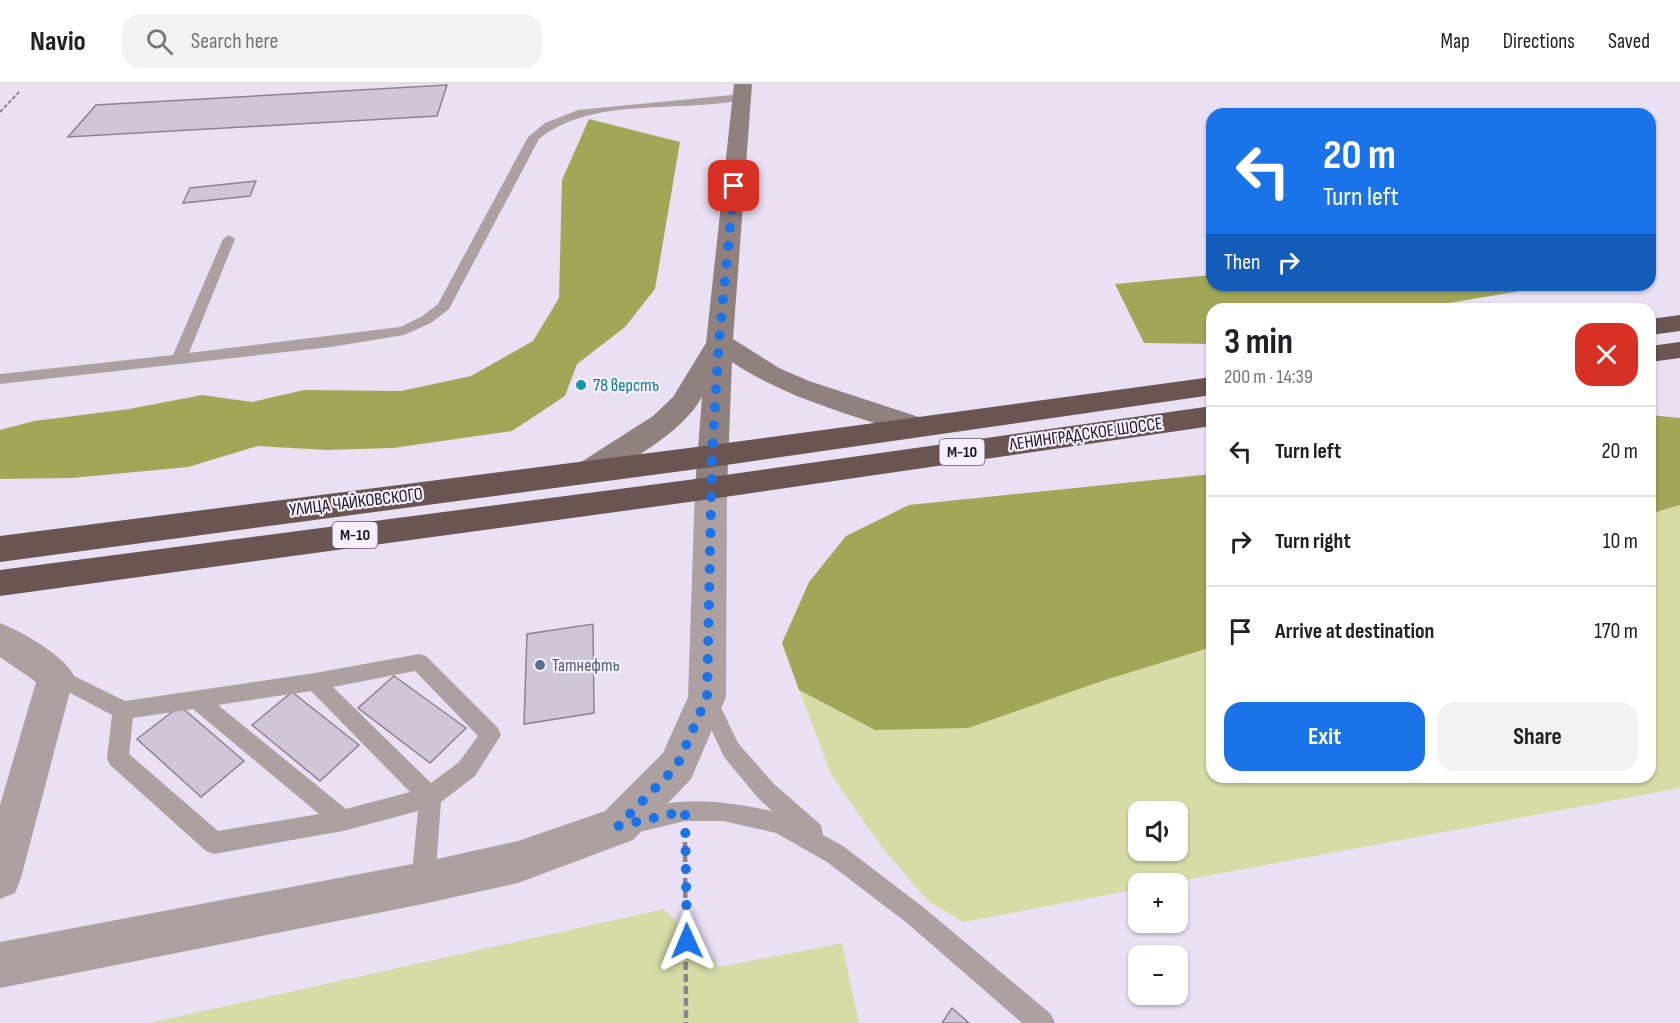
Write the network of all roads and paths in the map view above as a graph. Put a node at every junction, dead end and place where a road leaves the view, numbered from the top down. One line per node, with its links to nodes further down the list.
1 (743, 91): 7 (street); 8 (lane)
2 (19, 92): 3 (path)
3 (0, 112)
4 (229, 239): 8 (lane)
5 (1680, 323): 6 (highway)
6 (1656, 326)
7 (719, 342): 12 (street); 13 (street); 14 (street)
8 (179, 359): 9 (lane)
9 (0, 380)
10 (1206, 387): 12 (highway, ЛЕНИНГРАДСКОЕ ШОССЕ / М-10)
11 (1206, 417): 14 (highway, ЛЕНИНГРАДСКОЕ ШОССЕ / М-10)
12 (915, 426): 14 (highway, ЛЕНИНГРАДСКОЕ ШОССЕ / М-10)
13 (589, 472): 14 (highway, УЛИЦА ЧАЙКОВСКОГО / М-10); 15 (highway, УЛИЦА ЧАЙКОВСКОГО / М-10)
14 (712, 472): 16 (highway, УЛИЦА ЧАЙКОВСКОГО / М-10); 20 (street)
15 (0, 549)
16 (0, 583)
17 (0, 638): 18 (street)
18 (56, 676): 22 (lane); 25 (street)
19 (315, 682): 21 (lane); 23 (lane); 23 (lane)
20 (707, 697): 27 (street); 28 (lane)
21 (196, 699): 22 (lane); 26 (lane)
22 (123, 710): 26 (lane)
23 (430, 797): 26 (lane); 30 (lane)
24 (685, 811): 27 (lane); 28 (lane); 32 (path)
25 (9, 814): 29 (street)
26 (343, 820)
27 (618, 826): 30 (street)
28 (835, 854): 33 (lane)
29 (0, 878)
30 (423, 883): 31 (street)
31 (0, 965)
32 (686, 1023)
33 (1042, 1023)

